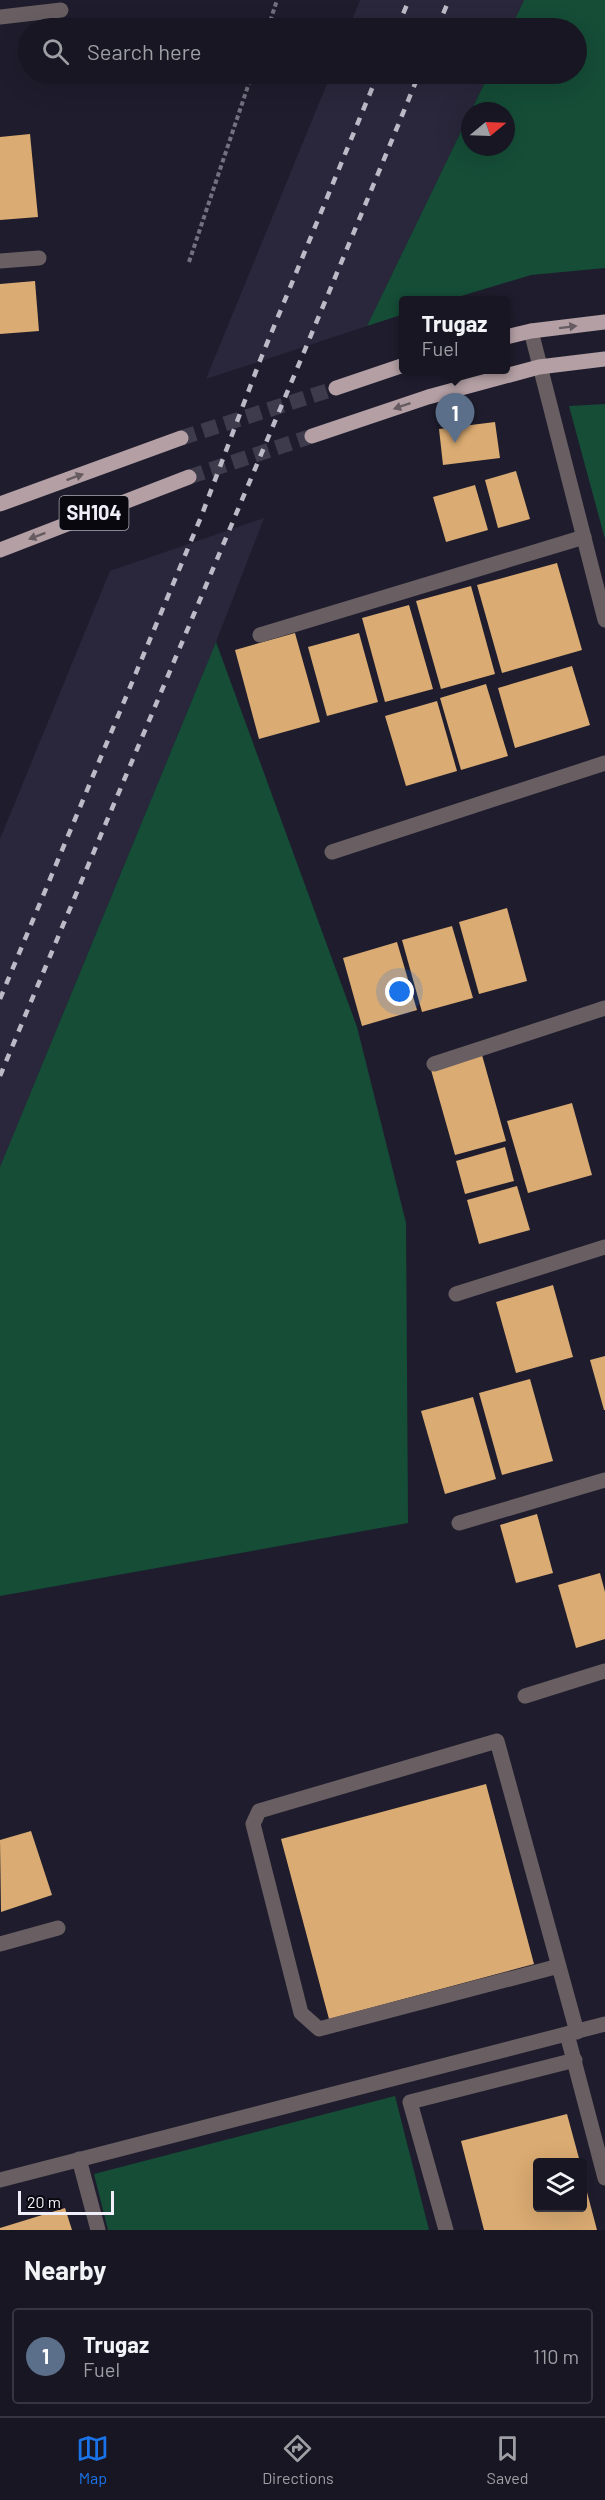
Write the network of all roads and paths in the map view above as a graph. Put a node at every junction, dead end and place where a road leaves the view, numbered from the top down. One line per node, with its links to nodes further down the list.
1 (277, 0): 4 (path)
2 (61, 10): 3 (street)
3 (0, 17)
4 (271, 18)
5 (249, 84): 8 (path)
6 (39, 258): 7 (street)
7 (0, 261)
8 (189, 262)
9 (605, 322): 10 (main road, one-way to 9)
10 (531, 331): 11 (main road); 13 (street)
11 (510, 337)
12 (605, 359): 13 (main road)
13 (539, 366): 16 (main road, one-way to 16); 20 (street)
14 (399, 367): 15 (main road)
15 (336, 388)
16 (312, 436)
17 (181, 438): 19 (main road, SH104, one-way to 17)
18 (189, 477): 21 (main road, SH104, one-way to 21)
19 (0, 504)
20 (584, 537): 22 (street); 23 (street)
21 (0, 550)
22 (605, 620)
23 (260, 635)
24 (605, 763): 25 (street)
25 (332, 852)
26 (605, 1008): 27 (street)
27 (434, 1064)
28 (605, 1246): 29 (street)
29 (456, 1294)
30 (605, 1480): 31 (street)
31 (459, 1523)
32 (605, 1671): 33 (street)
33 (525, 1696)
34 (58, 1928): 35 (street)
35 (0, 1944)
36 (559, 1966): 36 (street); 38 (street)
37 (605, 2024): 38 (street)
38 (572, 2033): 39 (street); 40 (street)
39 (575, 2060): 41 (street); 44 (street)
40 (79, 2159): 42 (street); 43 (street)
41 (605, 2178)
42 (0, 2180)
43 (98, 2230)
44 (446, 2230)

